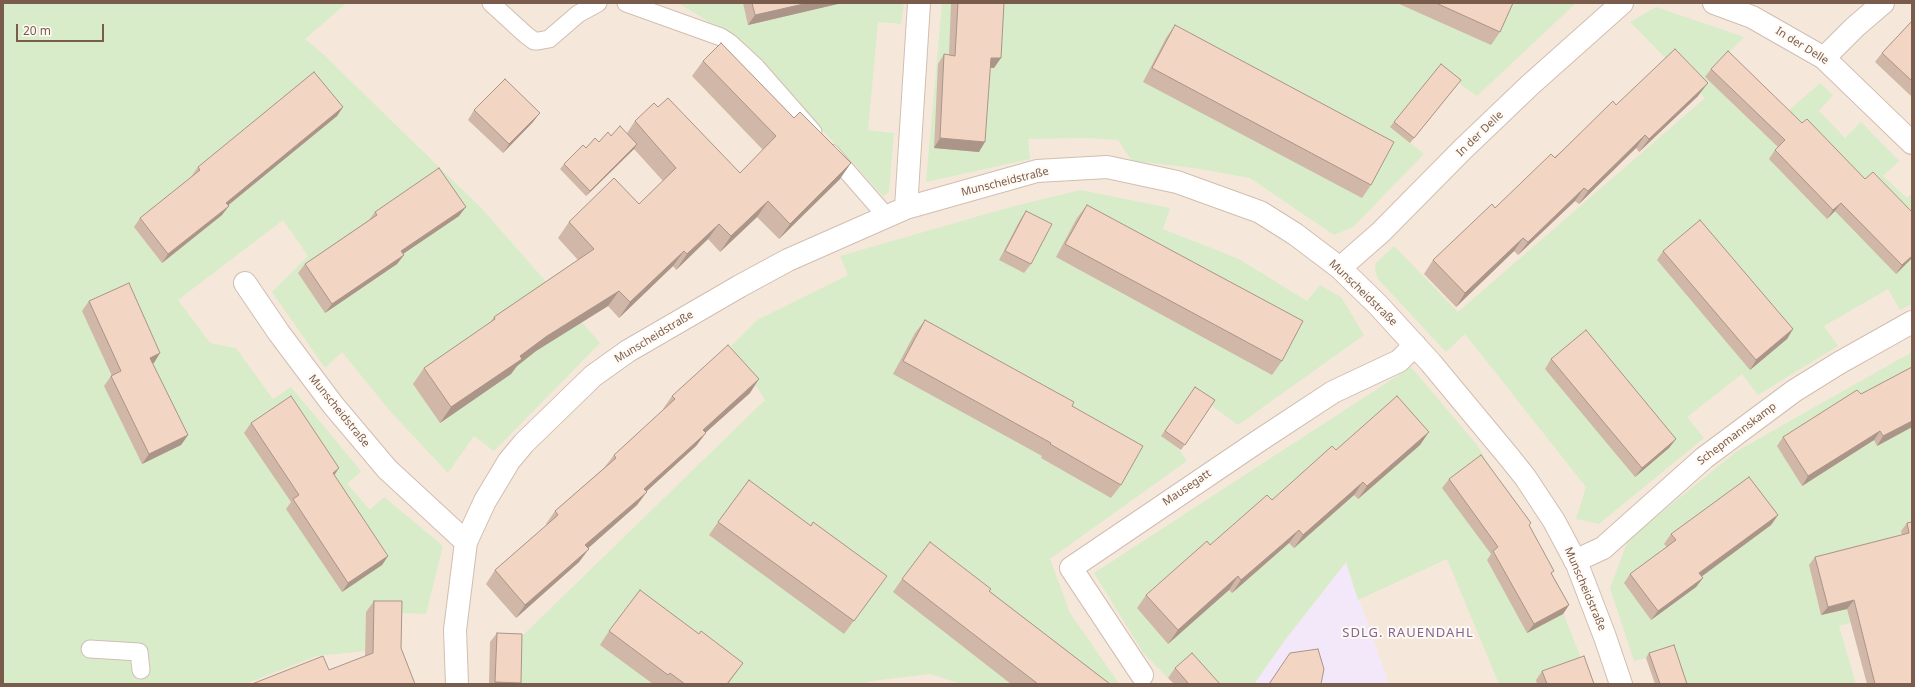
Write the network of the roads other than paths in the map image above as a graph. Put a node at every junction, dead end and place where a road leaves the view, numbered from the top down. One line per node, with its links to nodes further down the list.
1 (491, 3): 2 (lane)
2 (598, 3)
3 (626, 3): 10 (lane)
4 (919, 3): 10 (street)
5 (1622, 3): 11 (street, In der Delle)
6 (1714, 3): 8 (street, In der Delle)
7 (1883, 3): 8 (street)
8 (1824, 58): 9 (street, In der Delle)
9 (1912, 143)
10 (897, 213): 11 (street, Munscheidstraße); 15 (street, Munscheidstraße)
11 (1340, 268): 14 (street, Munscheidstraße)
12 (245, 283): 15 (street, Munscheidstraße)
13 (1912, 322): 16 (street, Schepmannskamp)
14 (1415, 345): 16 (street, Munscheidstraße); 19 (street, Mausegatt)
15 (466, 542): 20 (street, Munscheidstraße)
16 (1574, 561): 21 (street, Munscheidstraße)
17 (90, 649): 18 (lane)
18 (141, 670)
19 (1142, 675)
20 (457, 684)
21 (1621, 684)

